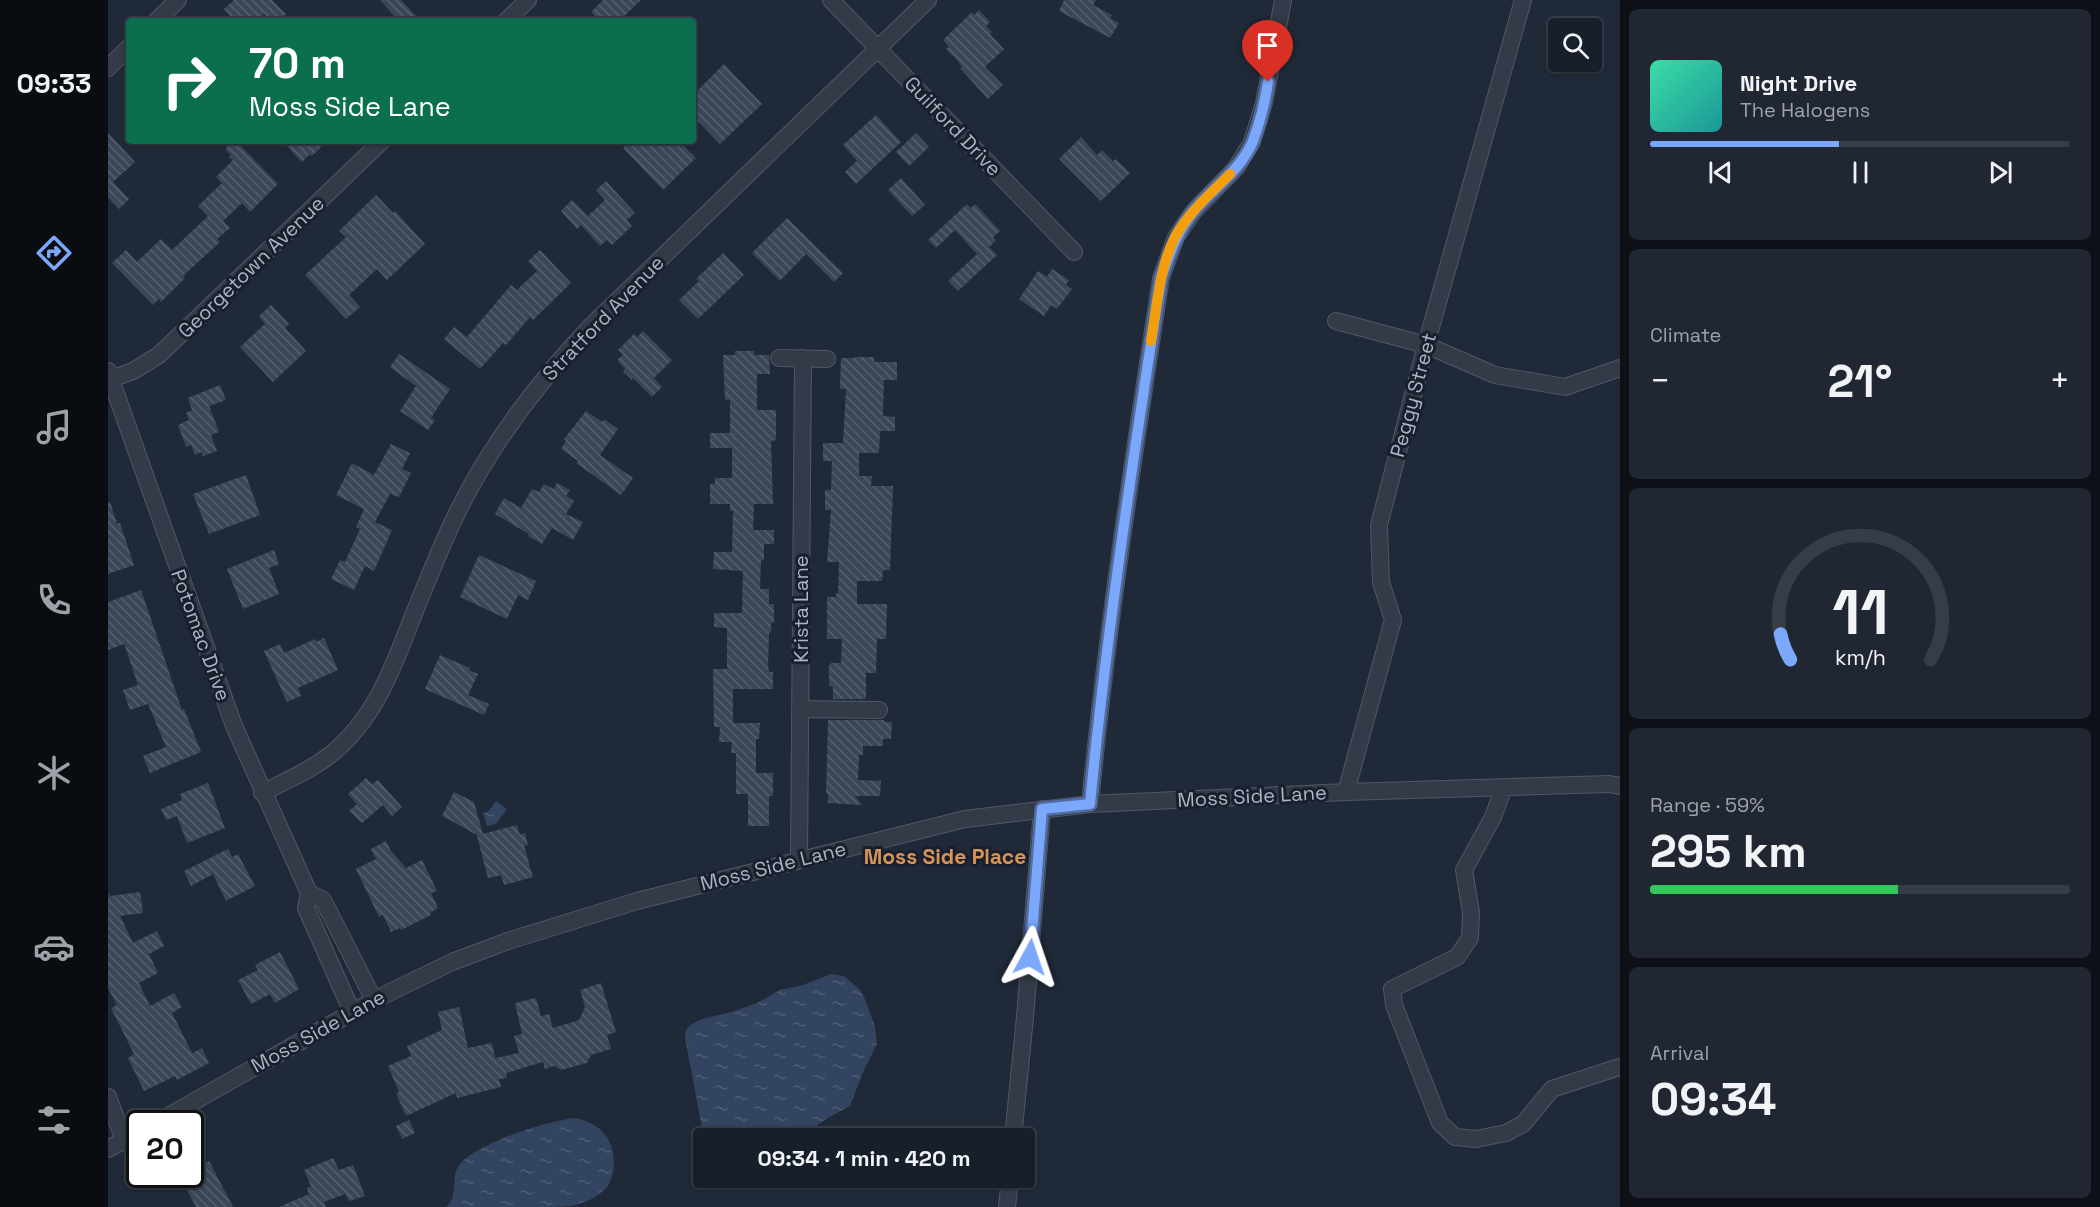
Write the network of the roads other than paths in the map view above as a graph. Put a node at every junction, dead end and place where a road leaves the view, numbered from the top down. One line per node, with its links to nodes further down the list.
1 (178, 0): 7 (street)
2 (528, 0): 8 (street)
3 (831, 0): 9 (street, Guilford Drive)
4 (928, 0): 9 (street, Stratford Avenue)
5 (1284, 0): 27 (street)
6 (1523, 0): 15 (street, Peggy Street)
7 (159, 18)
8 (509, 18)
9 (878, 48): 13 (street, Guilford Drive); 26 (street, Stratford Avenue)
10 (126, 50): 11 (street)
11 (108, 68)
12 (379, 144): 20 (street, Georgetown Avenue)
13 (1074, 252)
14 (1336, 321): 15 (street)
15 (1426, 345): 19 (street); 25 (street, Peggy Street)
16 (779, 358): 17 (street)
17 (803, 358): 18 (street); 21 (street, Krista Lane)
18 (827, 359)
19 (1620, 368)
20 (109, 375): 26 (street, Potomac Drive)
21 (800, 709): 22 (street); 29 (street, Krista Lane)
22 (879, 710)
23 (1620, 786): 24 (street, Moss Side Lane)
24 (1504, 787): 25 (street, Moss Side Lane); 33 (street)
25 (1346, 792): 27 (street, Moss Side Lane)
26 (262, 793): 30 (street, Potomac Drive)
27 (1090, 804): 28 (street, Moss Side Lane)
28 (1042, 809): 29 (street, Moss Side Lane); 36 (street)
29 (799, 859): 31 (street, Moss Side Lane)
30 (309, 893): 31 (street, Potomac Drive); 32 (street, Potomac Drive)
31 (374, 1000): 32 (street, Moss Side Lane)
32 (352, 1012): 35 (street, Moss Side Lane)
33 (1619, 1067)
34 (108, 1097): 37 (street)
35 (179, 1110)
36 (1014, 1128)
37 (124, 1140): 38 (street)
38 (108, 1149)
39 (1009, 1188): 40 (street)
40 (1007, 1207)

